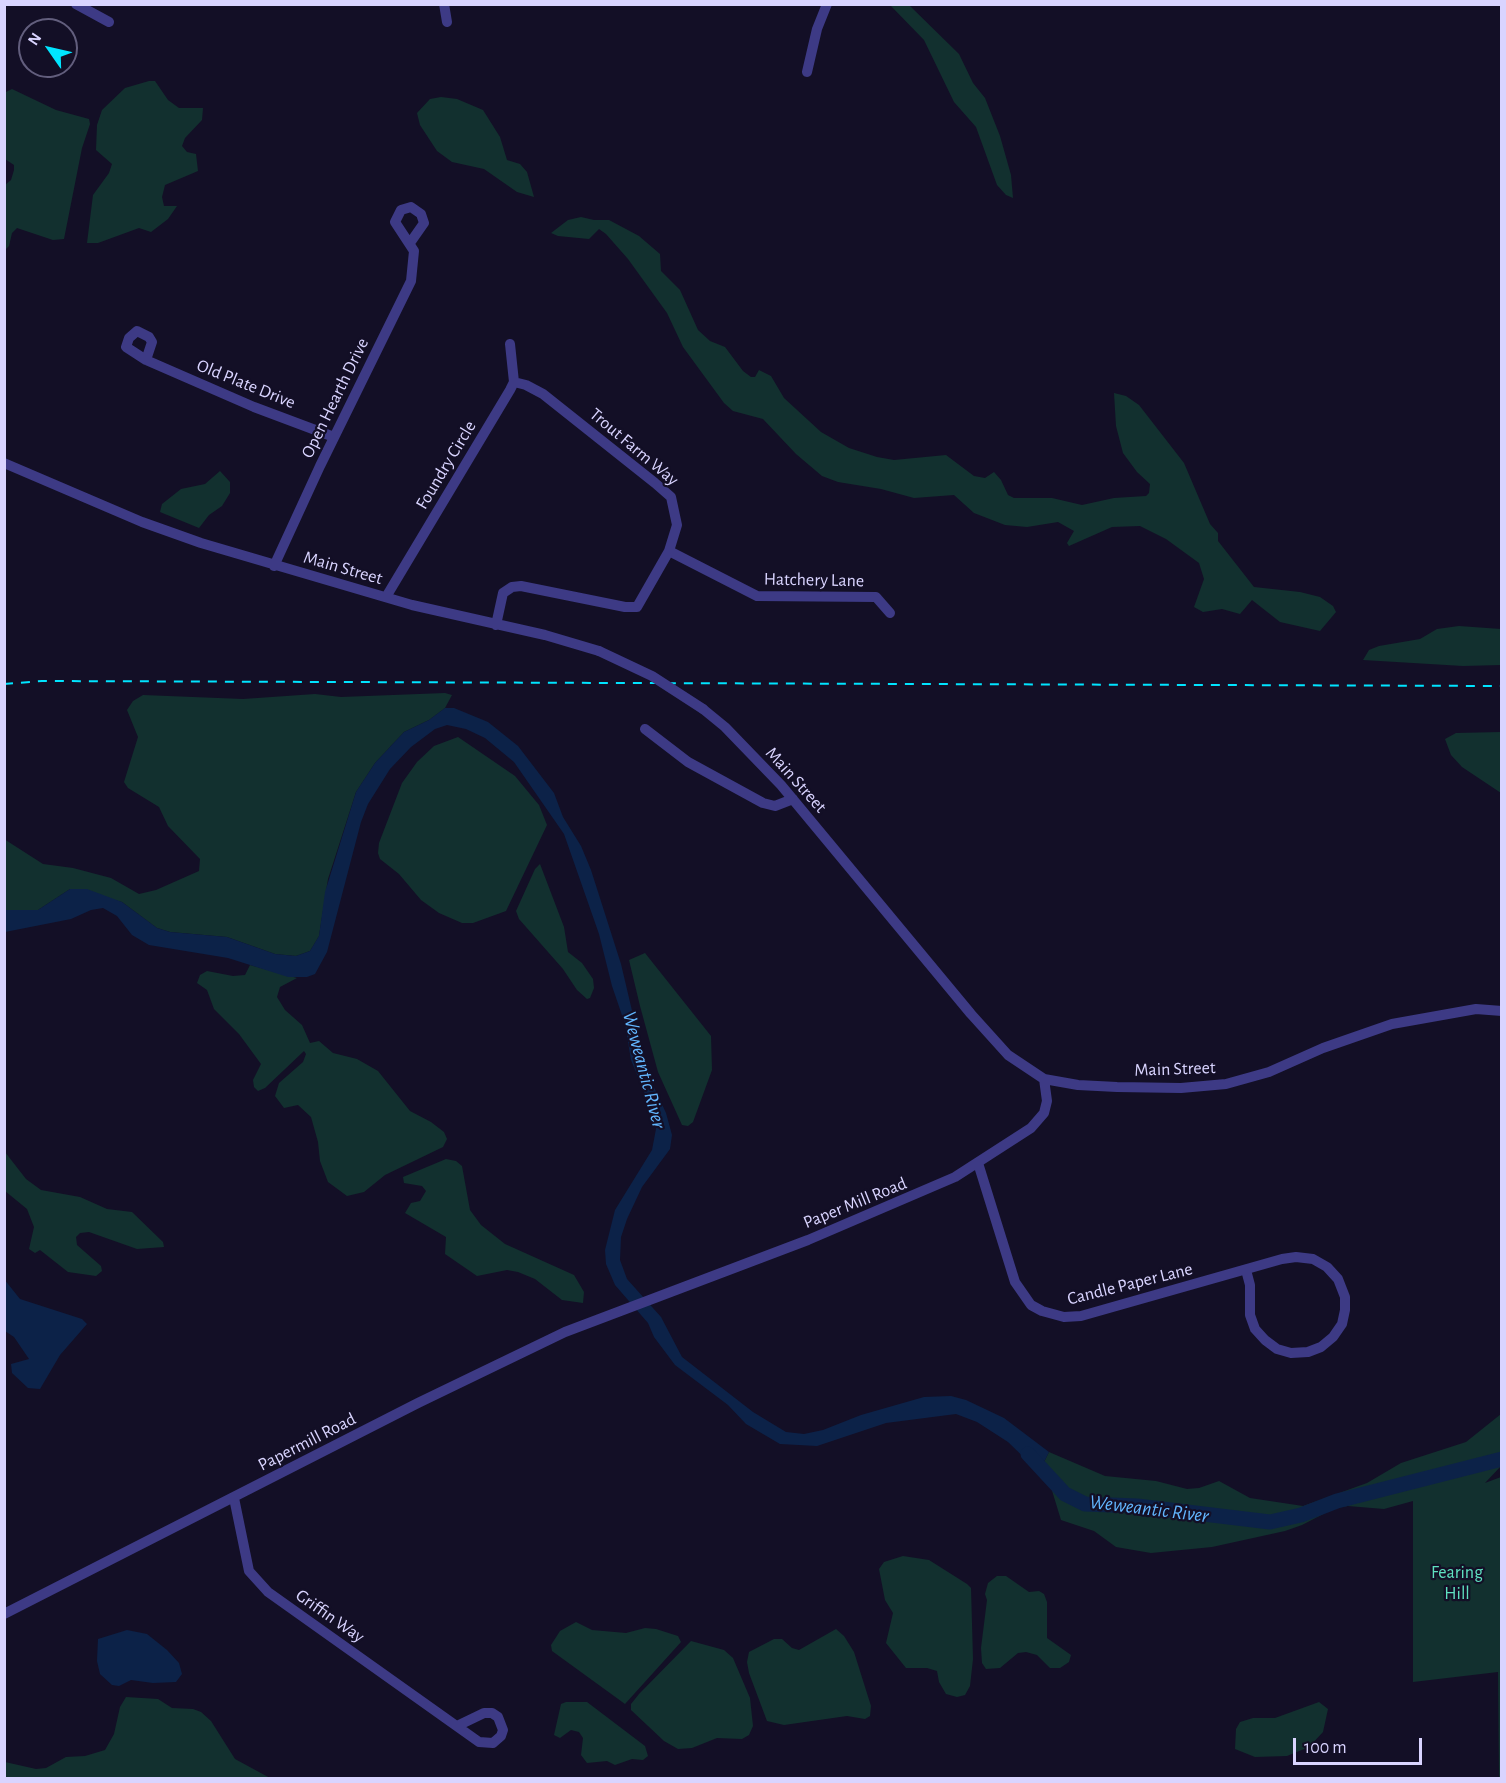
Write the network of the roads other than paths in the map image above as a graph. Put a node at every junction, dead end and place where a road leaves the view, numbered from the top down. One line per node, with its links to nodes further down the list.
1 (76, 4): 4 (street)
2 (444, 4): 5 (street)
3 (827, 4): 6 (street)
4 (108, 22)
5 (447, 22)
6 (807, 72)
7 (410, 243): 11 (street, Open Hearth Drive)
8 (510, 344): 10 (street)
9 (146, 360): 11 (street, Old Plate Drive)
10 (514, 382): 13 (street, Trout Farm Way); 15 (street, Foundry Circle)
11 (334, 437): 14 (street, Open Hearth Drive)
12 (4, 463): 14 (street, Main Street)
13 (669, 551): 16 (street, Hatchery Lane); 17 (street, Trout Farm Way)
14 (274, 566): 15 (street, Main Street)
15 (386, 597): 17 (street, Main Street)
16 (890, 614)
17 (496, 625): 19 (street, Main Street, bridge)
18 (645, 729): 19 (street)
19 (793, 799): 21 (street, Main Street)
20 (1502, 1011): 21 (street, Main Street)
21 (1044, 1079): 22 (street, Paper Mill Road)
22 (978, 1163): 23 (street, Candle Paper Lane); 24 (street, Paper Mill Road)
23 (1246, 1270): 23 (street, Candle Paper Lane)
24 (630, 1308): 25 (street, Papermill Road)
25 (234, 1498): 26 (street, Papermill Road); 27 (street, Griffin Way)
26 (4, 1614)
27 (457, 1726)

